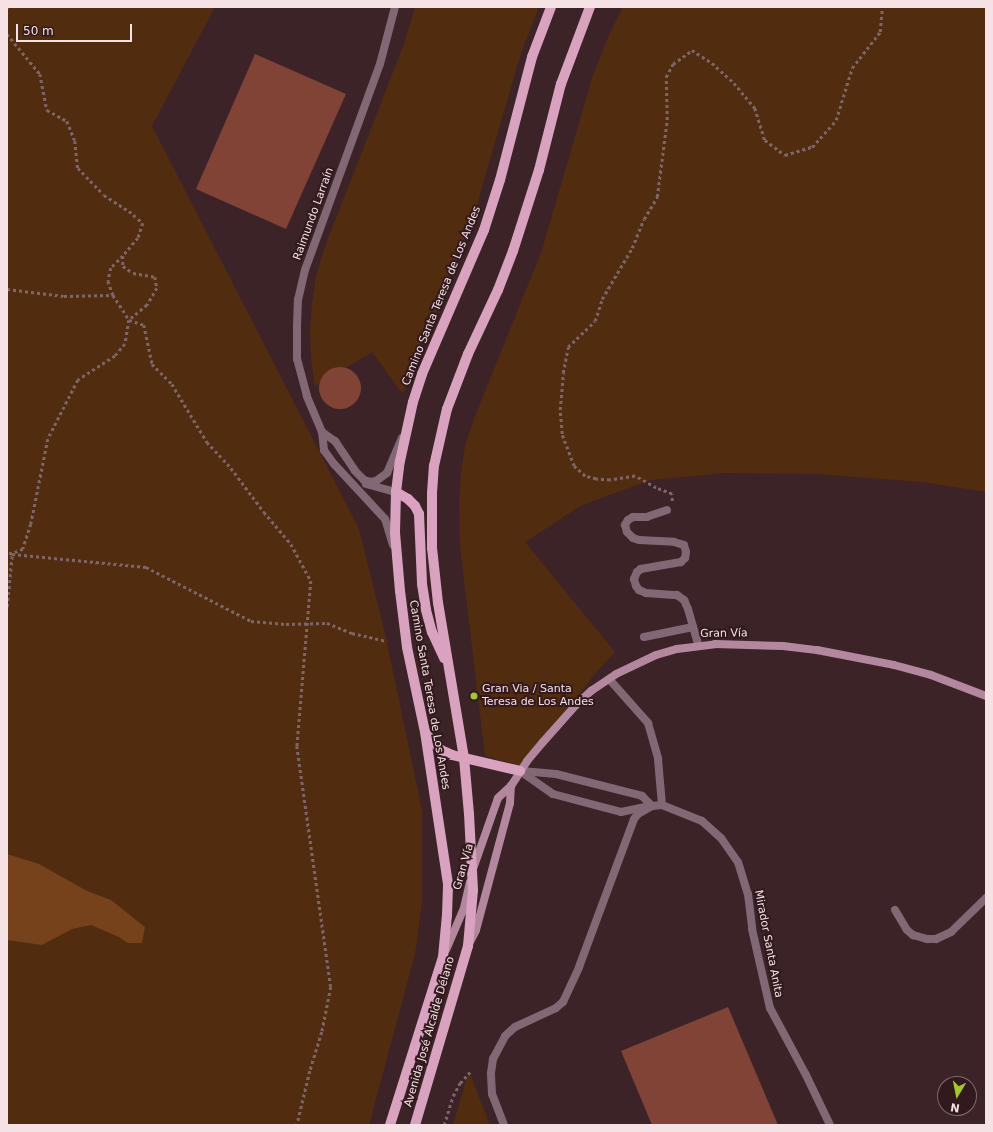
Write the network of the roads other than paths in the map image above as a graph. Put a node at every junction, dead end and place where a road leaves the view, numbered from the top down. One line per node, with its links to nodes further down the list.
1 (395, 7): 5 (street, Raimundo Larraín)
2 (550, 7): 4 (main road, Camino Santa Teresa de Los Andes)
3 (590, 7): 13 (main road, Camino Santa Teresa de Los Andes)
4 (405, 430): 6 (street, Raimundo Larraín); 7 (main road, Camino Santa Teresa de Los Andes)
5 (322, 432): 6 (street, Raimundo Larraín); 9 (street, Raimundo Larraín)
6 (355, 471): 7 (street, Raimundo Larraín)
7 (396, 492): 9 (main road, Camino Santa Teresa de Los Andes); 13 (main road)
8 (667, 510): 10 (street)
9 (396, 553): 16 (main road, Camino Santa Teresa de Los Andes)
10 (693, 628): 11 (street); 12 (street)
11 (644, 637)
12 (698, 645): 14 (main road, Gran Vía); 15 (main road, Gran Vía)
13 (450, 672): 17 (main road, Camino Santa Teresa de Los Andes)
14 (608, 679): 18 (main road, Gran Vía); 20 (street)
15 (986, 696)
16 (425, 732): 17 (main road); 26 (main road, Camino Santa Teresa de Los Andes)
17 (464, 758): 18 (main road); 22 (main road, Camino Santa Teresa de Los Andes)
18 (520, 771): 19 (main road, Gran Vía); 21 (street); 21 (street, Mirador Santa Anita)
19 (511, 786): 22 (main road, Gran Vía); 25 (main road, Gran Vía)
20 (662, 805): 21 (street, Mirador Santa Anita); 30 (street, Mirador Santa Anita)
21 (652, 806): 29 (street, Mirador Santa Anita)
22 (473, 871): 25 (main road, Camino Santa Teresa de Los Andes); 26 (main road, Gran Vía)
23 (986, 898): 24 (street)
24 (895, 910)
25 (468, 946): 28 (main road, Avenida José Alcalde Délano)
26 (443, 957): 27 (main road, Avenida José Alcalde Délano)
27 (390, 1125)
28 (415, 1125)
29 (504, 1125)
30 (830, 1125)

